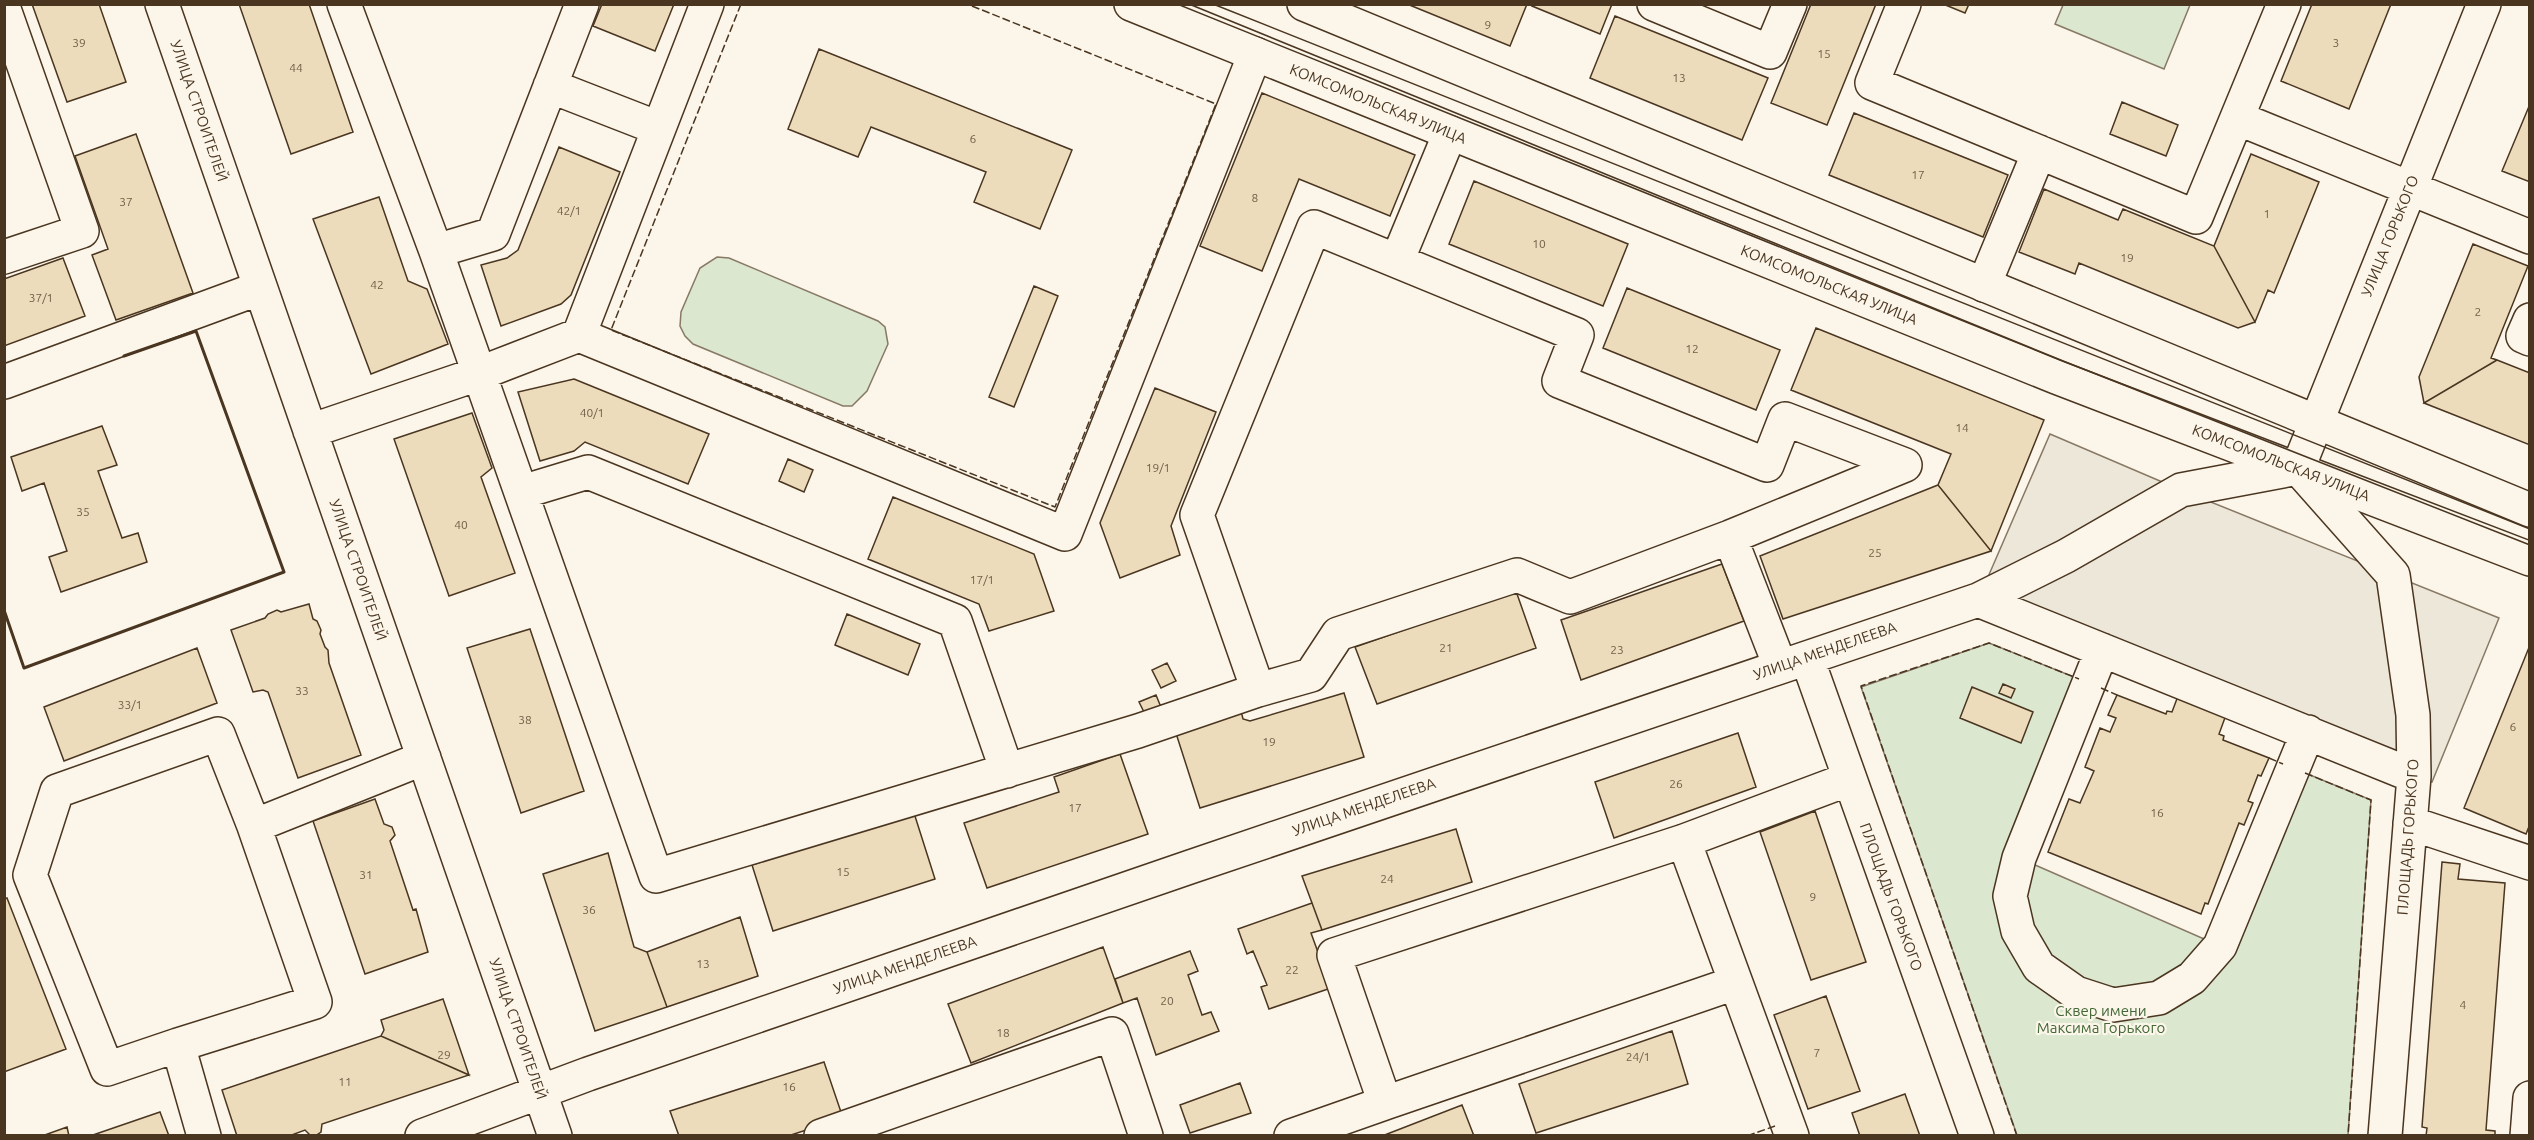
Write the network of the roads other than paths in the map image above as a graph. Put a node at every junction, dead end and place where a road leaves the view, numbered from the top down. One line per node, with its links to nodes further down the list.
1 (162, 4): 25 (street, УЛИЦА СТРОИТЕЛЕЙ)
2 (344, 4): 21 (street)
3 (582, 4): 14 (street)
4 (706, 4): 16 (street)
5 (1131, 4): 13 (street, КОМСОМОЛЬСКАЯ УЛИЦА)
6 (1654, 4): 7 (street)
7 (1790, 4)
8 (1904, 4): 18 (street)
9 (2284, 4): 15 (street)
10 (2484, 4): 19 (street, УЛИЦА ГОРЬКОГО)
11 (1315, 6): 24 (street)
12 (4, 9): 22 (street)
13 (1255, 54): 17 (street, КОМСОМОЛЬСКАЯ УЛИЦА); 27 (street)
14 (550, 86): 16 (street); 21 (street)
15 (2237, 118): 18 (street); 19 (street)
16 (658, 128): 27 (street)
17 (1450, 133): 23 (street); 33 (street, КОМСОМОЛЬСКАЯ УЛИЦА)
18 (2038, 152): 24 (street)
19 (2410, 188): 20 (street); 31 (street, УЛИЦА ГОРЬКОГО)
20 (2529, 237)
21 (436, 251): 29 (street)
22 (4, 256)
23 (1397, 261): 36 (street); 41 (street)
24 (1984, 285): 31 (street)
25 (260, 288): 30 (street); 32 (street, УЛИЦА СТРОИТЕЛЕЙ)
26 (2529, 320): 28 (street)
27 (579, 335): 29 (street)
28 (2529, 339)
29 (478, 374): 32 (street); 34 (street)
30 (4, 382)
31 (2316, 422): 33 (street, УЛИЦА ГОРЬКОГО); 35 (street)
32 (310, 431): 43 (street, УЛИЦА СТРОИТЕЛЕЙ)
33 (2298, 468): 37 (street, КОМСОМОЛЬСКАЯ УЛИЦА); 38 (street, УЛИЦА МЕНДЕЛЕЕВА); 45 (street, ПЛОЩАДЬ ГОРЬКОГО)
34 (522, 492): 44 (street); 44 (street)
35 (2529, 510)
36 (1730, 537): 40 (street, ПЛОЩАДЬ ГОРЬКОГО); 41 (street)
37 (2529, 559)
38 (1978, 600): 39 (street); 40 (street, УЛИЦА МЕНДЕЛЕЕВА)
39 (2102, 650): 42 (street); 42 (street)
40 (1794, 662): 46 (street, ПЛОЩАДЬ ГОРЬКОГО); 53 (street, УЛИЦА МЕНДЕЛЕЕВА)
41 (1258, 690): 44 (street)
42 (2308, 732): 45 (street)
43 (424, 758): 48 (street); 53 (street, УЛИЦА СТРОИТЕЛЕЙ)
44 (1007, 771)
45 (2414, 776): 47 (street, ПЛОЩАДЬ ГОРЬКОГО)
46 (1849, 779): 49 (street); 63 (street, ПЛОЩАДЬ ГОРЬКОГО)
47 (2410, 823): 50 (street); 64 (street, ПЛОЩАДЬ ГОРЬКОГО)
48 (254, 826): 52 (street); 52 (street)
49 (1684, 841): 51 (street); 55 (street)
50 (2529, 863)
51 (1736, 983): 55 (street); 62 (street)
52 (178, 1046): 56 (street)
53 (541, 1092): 57 (street, УЛИЦА МЕНДЕЛЕЕВА); 58 (street, УЛИЦА СТРОИТЕЛЕЙ)
54 (2529, 1098): 65 (street)
55 (1385, 1103): 61 (street)
56 (204, 1136)
57 (422, 1136)
58 (555, 1136)
59 (821, 1136): 60 (street)
60 (1146, 1136)
61 (1291, 1136)
62 (1792, 1136)
63 (1977, 1136)
64 (2385, 1136)
65 (2527, 1136)

